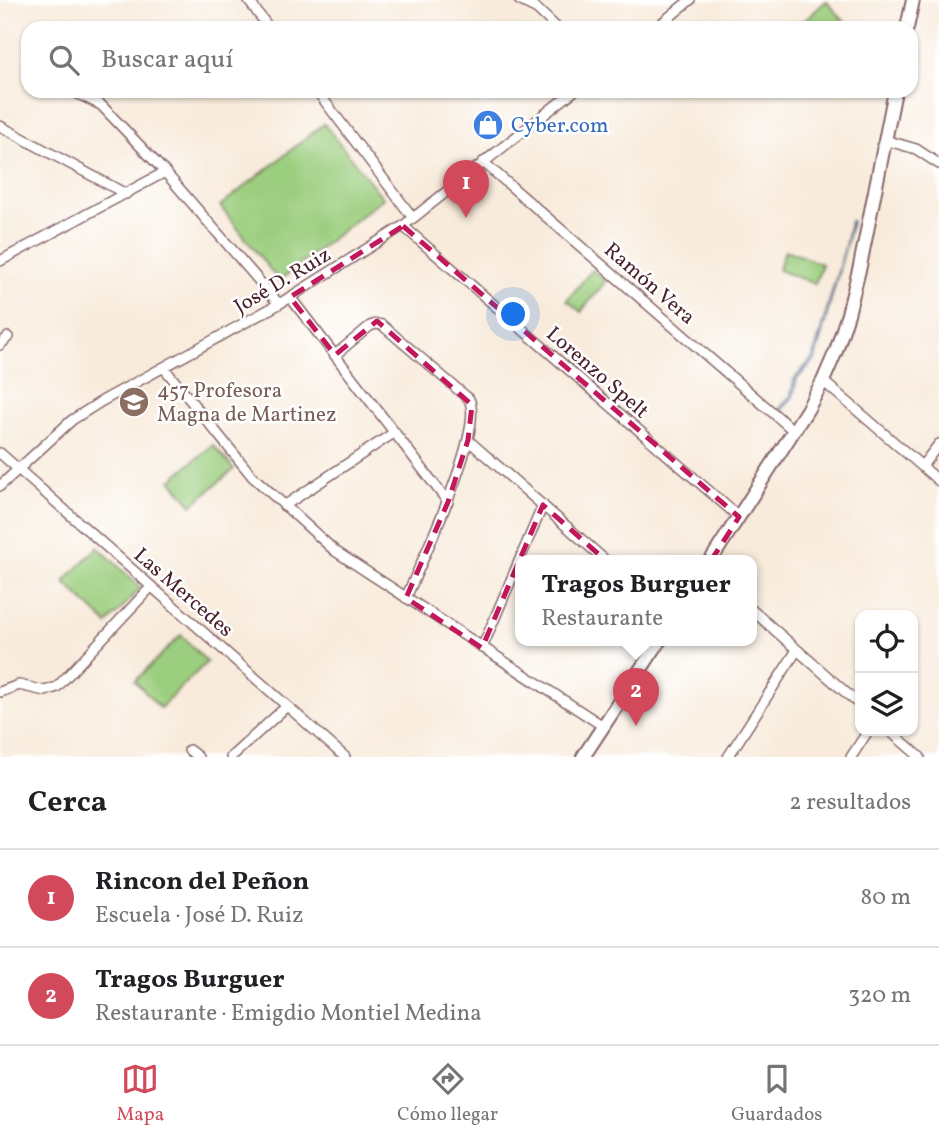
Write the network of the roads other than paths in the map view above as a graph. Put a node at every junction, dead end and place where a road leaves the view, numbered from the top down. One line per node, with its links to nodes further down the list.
1 (248, 0): 5 (street)
2 (519, 0): 6 (street)
3 (690, 0): 7 (street)
4 (913, 0): 8 (main road)
5 (264, 21)
6 (550, 21)
7 (664, 21)
8 (908, 21)
9 (86, 98): 17 (street)
10 (322, 98): 19 (street)
11 (565, 98): 15 (street, José D. Ruiz)
12 (894, 98): 14 (main road)
13 (0, 126): 18 (street)
14 (885, 140): 16 (street); 28 (main road)
15 (483, 162): 19 (street, José D. Ruiz); 29 (street, Ramón Vera)
16 (939, 164)
17 (164, 172): 18 (street); 23 (street)
18 (126, 194): 21 (street)
19 (413, 218): 20 (street, José D. Ruiz)
20 (402, 226): 22 (street, José D. Ruiz); 41 (street, Lorenzo Spelt)
21 (0, 261)
22 (290, 297): 23 (street, José D. Ruiz); 26 (street)
23 (279, 304): 27 (street, José D. Ruiz)
24 (8, 337): 25 (street)
25 (0, 345)
26 (335, 355): 30 (street); 31 (street)
27 (164, 368): 35 (street, José D. Ruiz); 40 (street)
28 (823, 381): 29 (main road); 34 (street)
29 (794, 431): 41 (main road)
30 (394, 432): 38 (street); 40 (street)
31 (468, 440): 38 (street); 39 (street)
32 (939, 444): 34 (street)
33 (0, 453): 35 (street, Las Mercedes)
34 (922, 466): 36 (street)
35 (17, 468): 37 (street, José D. Ruiz); 46 (street, Las Mercedes)
36 (939, 481)
37 (0, 486)
38 (448, 502): 47 (street)
39 (543, 505): 42 (street); 43 (street)
40 (284, 506): 47 (street)
41 (739, 517): 44 (main road)
42 (522, 555)
43 (599, 555)
44 (714, 555)
45 (515, 571): 50 (street)
46 (151, 587): 52 (street); 54 (street, Las Mercedes)
47 (405, 598): 50 (street)
48 (757, 615): 51 (street)
49 (656, 646): 55 (main road)
50 (482, 648): 55 (street)
51 (797, 650): 53 (street); 63 (street)
52 (0, 692)
53 (855, 701)
54 (287, 706): 60 (street); 61 (street, Las Mercedes)
55 (603, 726): 62 (main road)
56 (865, 736): 64 (street)
57 (896, 736): 65 (street)
58 (189, 750): 59 (street)
59 (198, 757)
60 (232, 757)
61 (345, 757)
62 (583, 757)
63 (728, 757)
64 (851, 757)
65 (920, 757)

